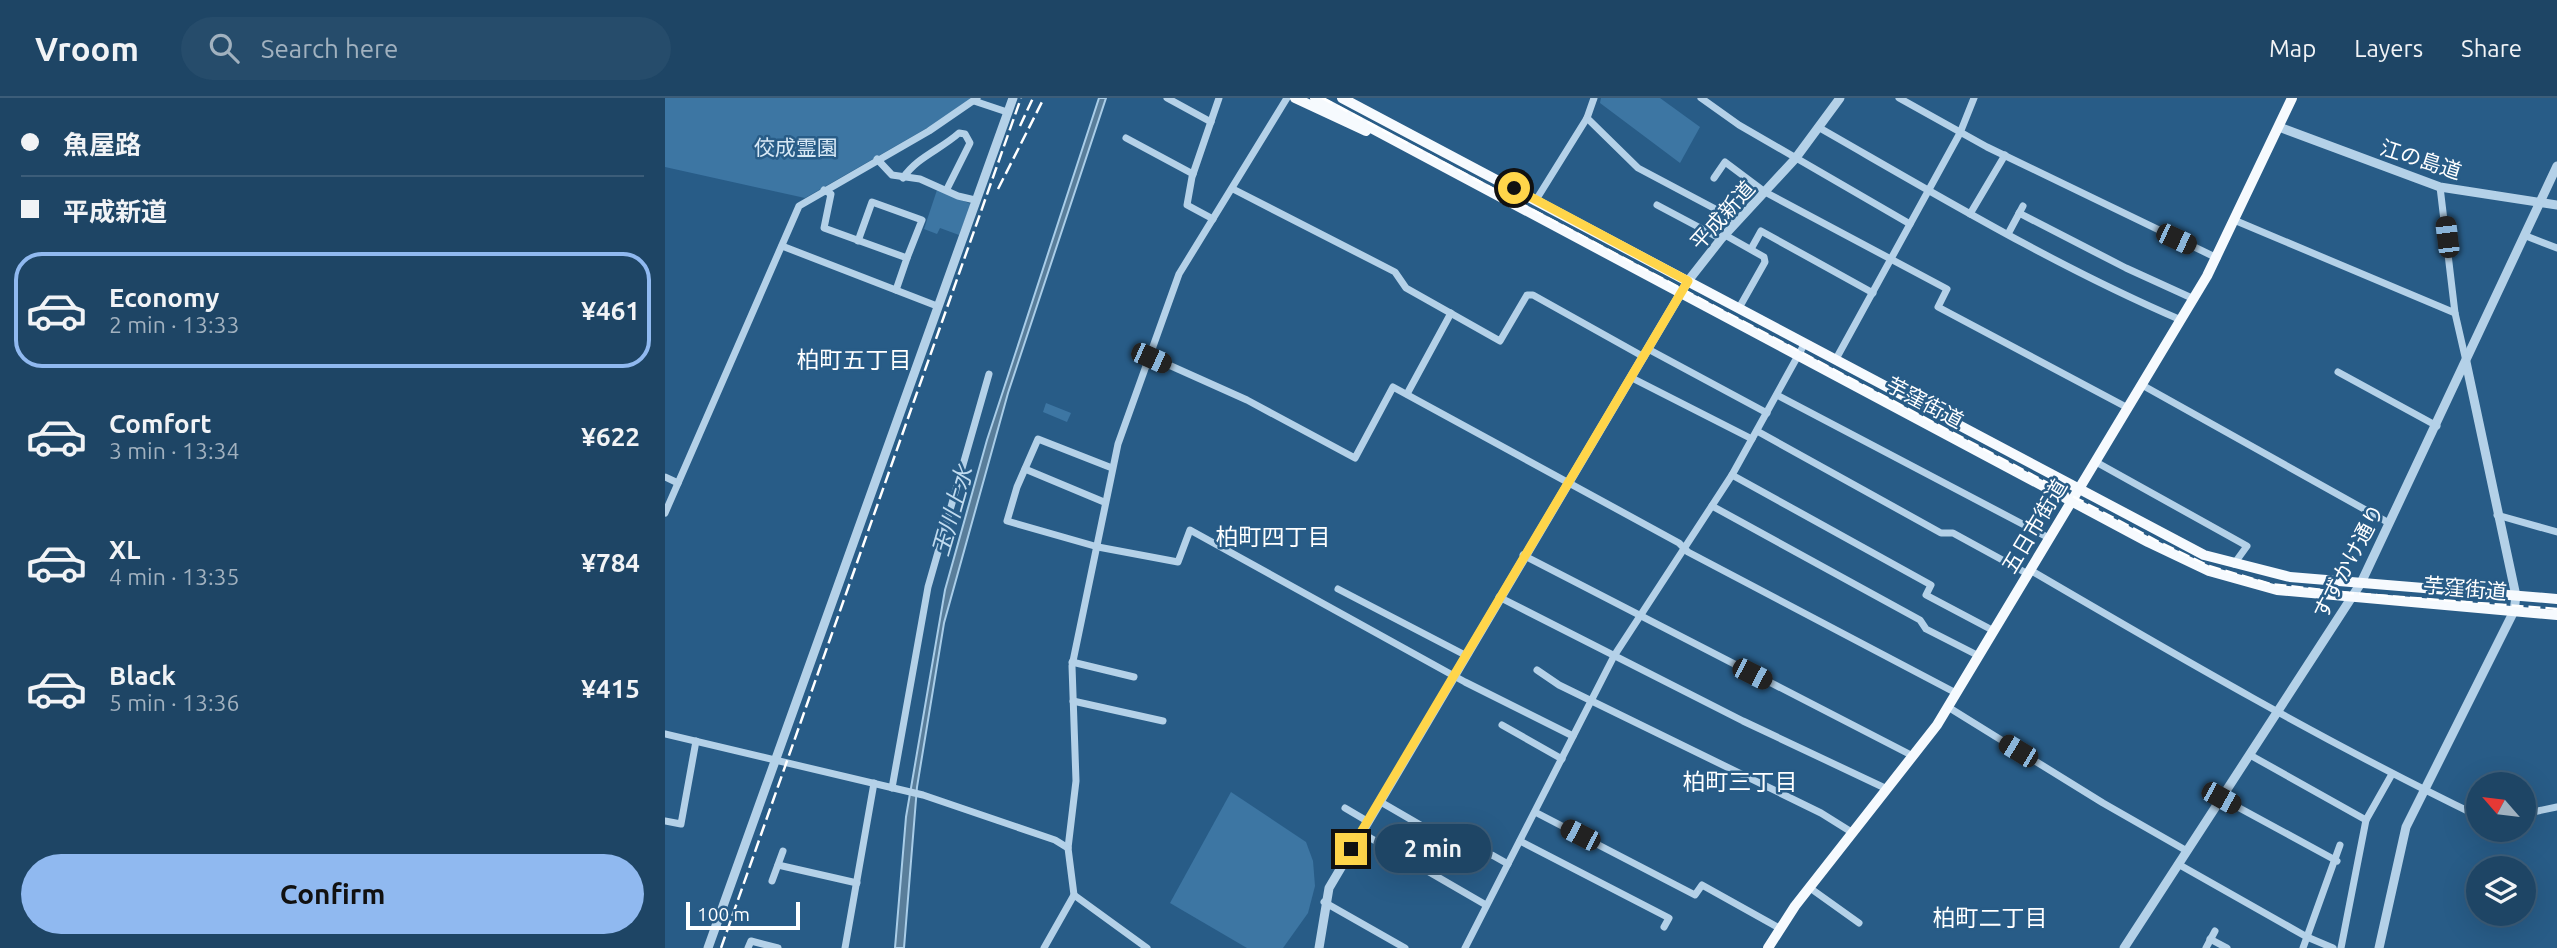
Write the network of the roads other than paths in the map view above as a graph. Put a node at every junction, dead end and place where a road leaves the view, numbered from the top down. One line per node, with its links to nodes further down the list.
1 (1013, 98): 16 (street)
2 (1167, 98): 18 (street)
3 (1219, 98): 18 (street)
4 (1287, 98): 34 (street)
5 (1295, 98): 24 (main road)
6 (1315, 98): 24 (main road, 芋窪街道)
7 (1342, 98): 22 (main road, 芋窪街道)
8 (1357, 98): 22 (main road)
9 (1594, 98): 17 (street)
10 (1701, 98): 27 (street)
11 (1840, 98): 19 (street, 平成新道)
12 (1899, 98): 21 (street)
13 (1974, 98): 21 (street)
14 (2292, 98): 20 (main road, 五日市街道)
15 (975, 99): 16 (street); 26 (street)
16 (1007, 112): 38 (street)
17 (1587, 118): 39 (street); 45 (street)
18 (1210, 122): 29 (street)
19 (1818, 127): 27 (street, 平成新道); 36 (street)
20 (2279, 127): 32 (street, 江の島道); 46 (main road, 五日市街道)
21 (1960, 133): 25 (street); 36 (street)
22 (1412, 135): 39 (main road, 芋窪街道)
23 (1126, 138): 29 (street)
24 (1407, 148): 61 (main road, 芋窪街道)
25 (2005, 155): 43 (street); 56 (street)
26 (877, 159): 30 (street); 35 (street)
27 (1795, 159): 37 (street, 平成新道); 47 (street)
28 (2557, 166): 40 (street, すずかけ通り)
29 (1193, 174): 44 (street)
30 (903, 178): 33 (street); 33 (street)
31 (1714, 178): 37 (street)
32 (2441, 187): 40 (street, 江の島道); 66 (street)
33 (947, 189): 38 (street)
34 (1233, 189): 44 (street); 65 (street)
35 (824, 190): 51 (street); 52 (street)
36 (1929, 191): 43 (street); 47 (street)
37 (1765, 192): 45 (street, 平成新道); 57 (street)
38 (975, 200): 63 (street)
39 (1536, 200): 58 (main road, 芋窪街道)
40 (2539, 203): 42 (street, 江の島道); 49 (street, すずかけ通り)
41 (1657, 205): 50 (street)
42 (2557, 205)
43 (1970, 214): 48 (street)
44 (1213, 219): 71 (street)
45 (1738, 220): 50 (street, 平成新道)
46 (2234, 220): 56 (main road, 五日市街道); 66 (street)
47 (1910, 224): 57 (street)
48 (2008, 234): 62 (street); 67 (street)
49 (2526, 236): 53 (street); 73 (street, すずかけ通り)
50 (1723, 237): 54 (street); 58 (street, 平成新道)
51 (858, 241): 55 (street); 55 (street)
52 (782, 246): 59 (street); 90 (street)
53 (2557, 248)
54 (1751, 249): 60 (street); 64 (street)
55 (908, 258): 59 (street)
56 (2217, 258): 62 (main road, 五日市街道)
57 (1890, 261): 60 (street); 80 (street)
58 (1688, 281): 61 (street, 平成新道); 64 (main road, 芋窪街道)
59 (896, 290): 63 (street)
60 (1873, 293): 72 (street)
61 (1680, 294): 69 (street, 平成新道); 70 (main road, 芋窪街道)
62 (2194, 299): 67 (main road, 五日市街道)
63 (937, 306): 136 (street)
64 (1739, 308): 68 (main road, 芋窪街道)
65 (1451, 313): 69 (street); 78 (street)
66 (2455, 313): 73 (street)
67 (2181, 320): 77 (main road, 五日市街道)
68 (1805, 343): 70 (street); 72 (main road, 芋窪街道)
69 (1646, 353): 76 (street, 平成新道); 81 (street)
70 (1798, 356): 79 (street); 93 (main road, 芋窪街道)
71 (1151, 358): 78 (street); 86 (street)
72 (1836, 359): 92 (main road, 芋窪街道)
73 (2466, 362): 82 (street, すずかけ通り); 97 (street)
74 (2338, 372): 82 (street)
75 (989, 374): 139 (street)
76 (1632, 378): 84 (street); 91 (street, 平成新道)
77 (2142, 385): 80 (main road, 五日市街道); 98 (street)
78 (1407, 394): 91 (street)
79 (1777, 395): 81 (street); 100 (street)
80 (2128, 408): 85 (main road, 五日市街道)
81 (1767, 413): 83 (street)
82 (2437, 426): 98 (street, すずかけ通り)
83 (1757, 431): 84 (street); 105 (street)
84 (1752, 439): 88 (street)
85 (2096, 462): 92 (main road, 五日市街道); 104 (street)
86 (1112, 468): 87 (street); 94 (street)
87 (1025, 469): 94 (street); 101 (street)
88 (1732, 475): 95 (street); 115 (street)
89 (665, 477): 90 (street)
90 (678, 482): 96 (street)
91 (1570, 482): 102 (street); 103 (street, 平成新道)
92 (2079, 488): 93 (main road, 五日市街道); 104 (main road, 芋窪街道)
93 (2071, 501): 100 (main road, 五日市街道); 110 (main road, 芋窪街道)
94 (1104, 502): 101 (street)
95 (1712, 506): 102 (street); 118 (street)
96 (665, 513)
97 (2497, 515): 99 (street); 108 (street)
98 (2389, 523): 106 (street, すずかけ通り)
99 (2557, 532)
100 (2049, 538): 105 (main road, 五日市街道)
101 (1098, 547): 119 (street); 121 (street)
102 (1684, 548): 114 (street); 123 (street)
103 (1523, 555): 109 (street, 平成新道); 114 (street)
104 (2234, 565): 106 (main road, 芋窪街道)
105 (2029, 572): 115 (main road, 五日市街道); 127 (street)
106 (2361, 583): 108 (main road, 芋窪街道); 110 (street, すずかけ通り)
107 (1338, 589): 116 (street)
108 (2515, 596): 111 (main road, 芋窪街道); 112 (street)
109 (1499, 597): 116 (street, 平成新道); 117 (street)
110 (2351, 598): 112 (main road, 芋窪街道); 127 (street, すずかけ通り)
111 (2557, 599)
112 (2514, 611): 113 (main road, 芋窪街道); 141 (street)
113 (2557, 615)
114 (1638, 616): 117 (street); 134 (street)
115 (1994, 631): 118 (main road, 五日市街道)
116 (1465, 655): 121 (street, 平成新道)
117 (1614, 656): 125 (street); 140 (street)
118 (1979, 656): 123 (main road, 五日市街道)
119 (1072, 662): 122 (street); 124 (street)
120 (1537, 670): 125 (street)
121 (1453, 675): 131 (street); 143 (street, 平成新道)
122 (1134, 677)
123 (1956, 693): 126 (main road, 五日市街道)
124 (1073, 701): 128 (street); 156 (street)
125 (1591, 701): 131 (street); 153 (street)
126 (1948, 707): 134 (main road, 五日市街道); 158 (street)
127 (2277, 712): 133 (street, すずかけ通り); 137 (street)
128 (1163, 721)
129 (1502, 725): 135 (street)
130 (665, 734): 132 (street)
131 (1573, 736): 135 (street)
132 (696, 741): 136 (street); 150 (street)
133 (2250, 755): 142 (street, すずかけ通り); 149 (street)
134 (1913, 756): 140 (main road, 五日市街道)
135 (1562, 759): 148 (street)
136 (775, 760): 138 (street); 175 (street)
137 (2392, 774): 141 (street); 149 (street)
138 (874, 783): 139 (street); 164 (street)
139 (892, 788): 156 (street)
140 (1887, 789): 153 (main road, 五日市街道)
141 (2423, 789): 146 (street); 191 (street)
142 (2221, 798): 158 (street, すずかけ通り); 159 (street)
143 (1379, 801): 151 (street, 平成新道); 160 (street)
144 (2557, 807): 147 (street)
145 (1345, 808): 151 (street)
146 (2466, 810)
147 (2536, 811)
148 (1535, 812): 154 (street); 171 (street)
149 (2366, 820): 190 (street)
150 (665, 821)
151 (1367, 821): 152 (street, 平成新道)
152 (1360, 832): 167 (street, 平成新道); 168 (street)
153 (1853, 833): 165 (main road, 五日市街道)
154 (1520, 841): 160 (street); 170 (street)
155 (2340, 845): 159 (street)
156 (1068, 848): 166 (street)
157 (783, 851): 162 (street)
158 (2187, 851): 161 (street, すずかけ通り)
159 (2337, 861): 173 (street)
160 (1508, 864): 168 (street)
161 (2178, 864): 173 (street); 185 (street, すずかけ通り)
162 (778, 865): 163 (street); 164 (street)
163 (772, 881)
164 (857, 883): 178 (street)
165 (1810, 888): 169 (street); 171 (main road, 五日市街道)
166 (1074, 895): 179 (street); 180 (street)
167 (1324, 902): 181 (street, 平成新道); 182 (street)
168 (1486, 905): 183 (street)
169 (1859, 923)
170 (1664, 927)
171 (1779, 928): 184 (main road, 五日市街道)
172 (2215, 931): 174 (street)
173 (2307, 937): 188 (street); 189 (street)
174 (2210, 939): 186 (street); 187 (street)
175 (708, 948)
176 (748, 948): 177 (street)
177 (778, 948)
178 (845, 948)
179 (1044, 948)
180 (1147, 948)
181 (1319, 948)
182 (1405, 948)
183 (1465, 948)
184 (1768, 948)
185 (2124, 948)
186 (2206, 948)
187 (2227, 948)
188 (2303, 948)
189 (2333, 948)
190 (2341, 948)
191 (2379, 948)

